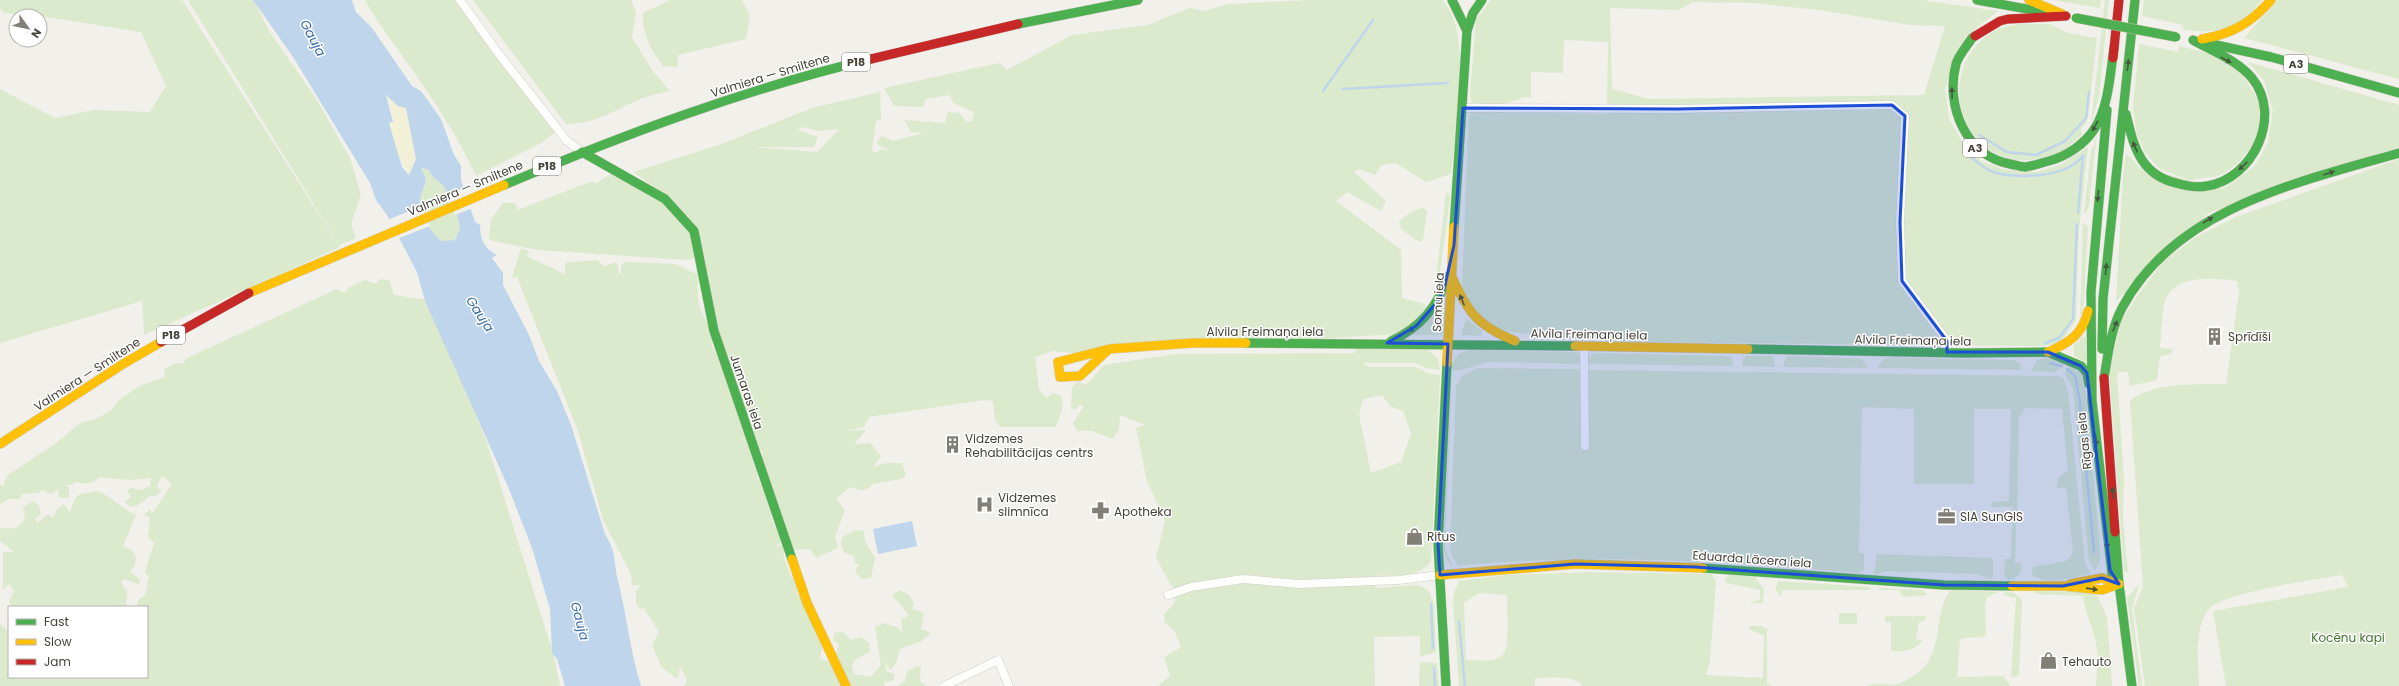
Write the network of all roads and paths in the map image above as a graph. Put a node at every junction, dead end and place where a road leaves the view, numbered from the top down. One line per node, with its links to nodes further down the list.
1 (460, 0): 17 (street)
2 (1138, 0): 17 (main road, Valmiera — Smiltene / P18)
3 (1452, 0): 11 (main road)
4 (1482, 0): 11 (main road)
5 (1977, 0): 10 (main road)
6 (2029, 0): 10 (main road)
7 (2119, 0): 13 (main road, A3)
8 (2135, 0): 15 (main road, one-way to 8)
9 (2271, 0): 12 (main road)
10 (2066, 16): 12 (main road, A3, bridge); 13 (main road, A3, one-way to 10)
11 (1467, 31): 16 (main road, Somu iela)
12 (2193, 40): 14 (main road, A3); 15 (main road, one-way to 15)
13 (2114, 48): 21 (main road, A3, one-way to 21)
14 (2399, 93)
15 (2124, 104): 29 (main road, one-way to 15)
16 (1463, 108): 19 (main road, Somu iela); 27 (street)
17 (582, 152): 31 (main road, Valmiera — Smiltene / P18); 36 (main road, Jumaras iela)
18 (2399, 154): 29 (main road, one-way to 18)
19 (1454, 245): 20 (main road, Somu iela); 22 (main road, one-way to 22)
20 (1451, 276): 23 (main road, Somu iela); 24 (main road, one-way to 20)
21 (2091, 292): 28 (main road); 30 (main road, Rīgas iela)
22 (1387, 342): 23 (main road, Alvila Freimaņa iela); 26 (main road, Alvila Freimaņa iela)
23 (1448, 344): 24 (main road, Alvila Freimaņa iela); 33 (main road, Somu iela)
24 (1525, 345): 25 (main road, Alvila Freimaņa iela)
25 (1584, 345): 27 (main road, Alvila Freimaņa iela); 32 (street)
26 (1109, 349): 26 (main road, Alvila Freimaņa iela)
27 (1948, 352): 28 (main road, Alvila Freimaņa iela)
28 (2048, 352): 30 (main road, Alvila Freimaņa iela)
29 (2104, 378): 34 (main road, Rīgas iela, one-way to 29)
30 (2092, 401): 34 (main road, Rīgas iela, one-way to 34)
31 (0, 444)
32 (1585, 446)
33 (1440, 575): 34 (main road, Eduarda Lācera iela); 35 (street); 39 (main road, Somu iela)
34 (2119, 584): 40 (main road, Rīgas iela)
35 (1168, 596)
36 (846, 686)
37 (944, 686): 38 (street)
38 (1010, 686)
39 (1446, 686)
40 (2132, 686)

